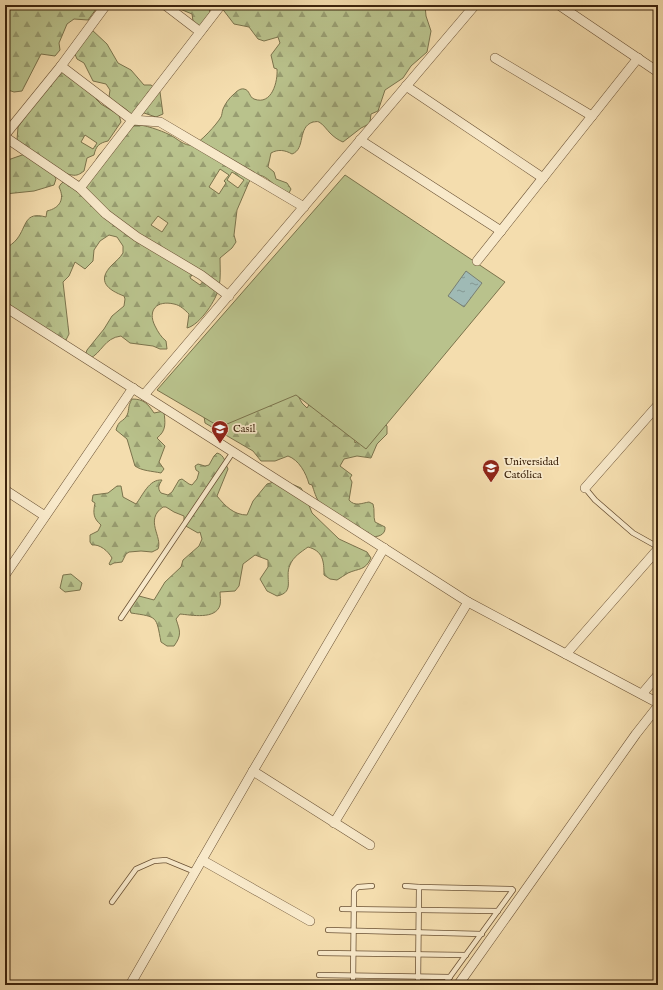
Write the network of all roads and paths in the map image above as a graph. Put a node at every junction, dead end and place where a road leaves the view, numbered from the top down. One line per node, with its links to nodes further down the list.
1 (106, 5): 9 (street)
2 (165, 5): 6 (street)
3 (221, 5): 6 (street)
4 (475, 5): 11 (street)
5 (559, 5): 8 (street)
6 (200, 31): 13 (street)
7 (495, 58): 12 (street)
8 (638, 58): 10 (street); 12 (street)
9 (61, 66): 13 (street); 14 (street)
10 (657, 70)
11 (406, 86): 15 (street); 16 (street)
12 (592, 116): 16 (street)
13 (132, 120): 17 (street); 18 (street)
14 (5, 136): 17 (street)
15 (360, 140): 18 (street); 19 (street)
16 (543, 178): 19 (street)
17 (80, 188): 21 (street)
18 (304, 207): 21 (street)
19 (501, 231): 20 (street)
20 (477, 261)
21 (229, 296): 24 (street)
22 (5, 307): 23 (street)
23 (134, 388): 24 (street); 29 (street)
24 (144, 395): 26 (street)
25 (658, 406): 27 (street)
26 (233, 452): 30 (street); 34 (lane)
27 (585, 488): 31 (lane)
28 (5, 490): 29 (street)
29 (45, 516): 32 (street)
30 (384, 548): 33 (street); 39 (street)
31 (658, 548): 35 (street)
32 (5, 575)
33 (468, 602): 35 (street); 40 (street)
34 (121, 618)
35 (566, 654): 37 (street)
36 (658, 675): 37 (street)
37 (642, 694): 38 (street)
38 (658, 704): 69 (street)
39 (253, 771): 40 (street); 42 (street)
40 (334, 823): 41 (street)
41 (370, 845)
42 (202, 860): 43 (street); 52 (street)
43 (195, 872): 47 (lane); 65 (street)
44 (372, 886): 49 (lane)
45 (405, 886): 46 (lane)
46 (419, 887): 50 (lane); 51 (lane)
47 (112, 902)
48 (342, 909): 49 (lane)
49 (354, 909): 50 (lane); 54 (lane)
50 (418, 910): 51 (lane); 55 (lane)
51 (498, 911): 56 (lane)
52 (310, 921)
53 (328, 930): 54 (lane)
54 (354, 930): 55 (lane); 58 (lane)
55 (418, 931): 56 (lane); 59 (lane)
56 (482, 934): 60 (lane)
57 (320, 953): 58 (lane)
58 (353, 953): 59 (lane); 62 (lane)
59 (418, 954): 60 (lane); 63 (lane)
60 (466, 955): 64 (lane)
61 (319, 975): 62 (lane)
62 (353, 976): 63 (lane); 66 (lane)
63 (418, 976): 64 (lane); 67 (lane)
64 (450, 977): 68 (lane)
65 (130, 985)
66 (353, 985)
67 (418, 985)
68 (444, 985)
69 (458, 985)

